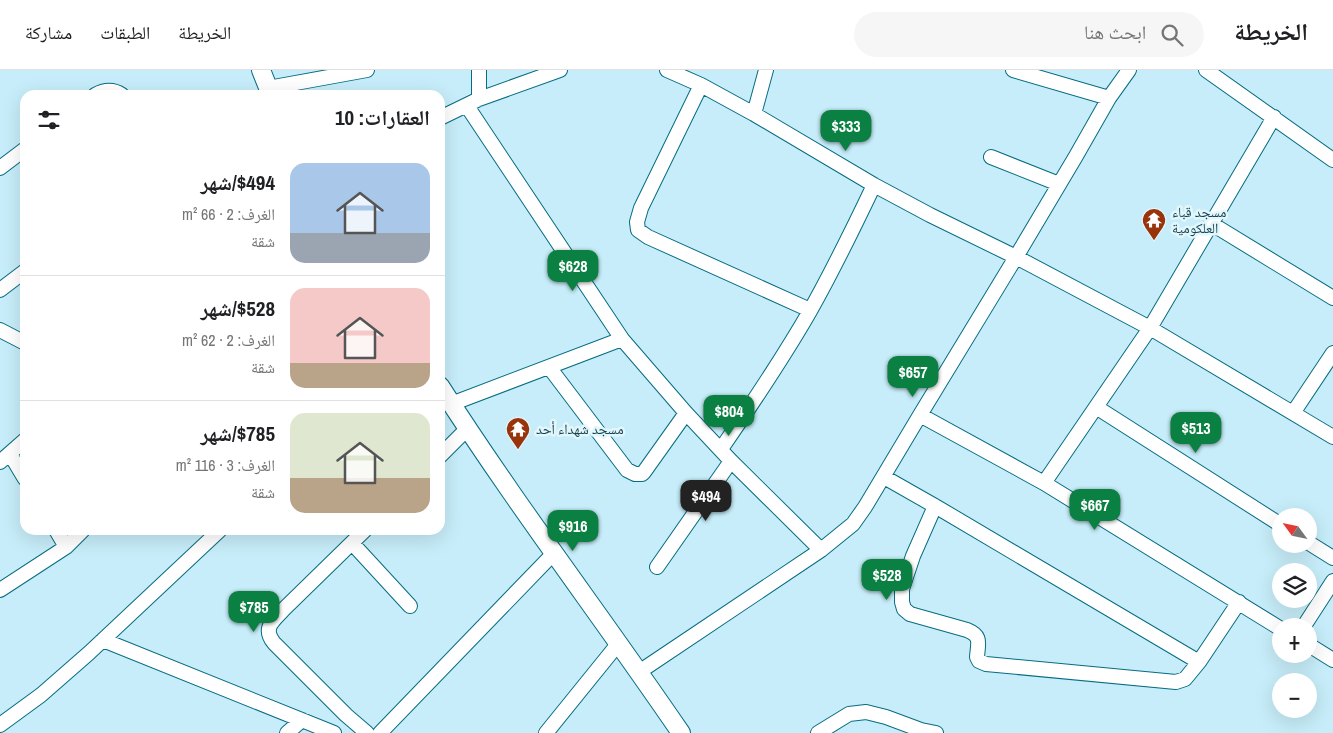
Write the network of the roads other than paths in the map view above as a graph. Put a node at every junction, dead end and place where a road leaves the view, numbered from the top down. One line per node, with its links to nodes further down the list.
1 (261, 70): 11 (street)
2 (367, 70): 12 (street)
3 (479, 70): 14 (street)
4 (560, 70): 14 (street)
5 (667, 70): 10 (street)
6 (766, 70): 16 (street)
7 (1013, 70): 13 (street)
8 (1128, 70): 13 (street)
9 (1206, 70): 18 (street)
10 (701, 85): 16 (street); 30 (street)
11 (269, 90)
12 (274, 90)
13 (1109, 98): 23 (street)
14 (480, 99): 15 (street)
15 (467, 106): 17 (street); 33 (street)
16 (754, 114): 24 (street)
17 (445, 116)
18 (1274, 118): 21 (street); 25 (street)
19 (20, 153): 22 (street)
20 (991, 157): 23 (street)
21 (1333, 160)
22 (0, 168)
23 (1059, 184): 26 (street)
24 (874, 185): 26 (street); 30 (street)
25 (1212, 224): 29 (street); 31 (street)
26 (1016, 257): 31 (street); 42 (street)
27 (20, 275): 28 (street)
28 (0, 290)
29 (1333, 298)
30 (810, 310): 46 (street)
31 (1150, 328): 39 (street); 40 (street)
32 (0, 330): 34 (street)
33 (622, 339): 36 (street); 41 (street)
34 (20, 340)
35 (1333, 353): 40 (street)
36 (549, 367): 38 (street); 41 (street)
37 (445, 394): 38 (street)
38 (451, 404): 43 (street)
39 (1096, 407): 52 (street); 54 (street)
40 (1293, 412): 44 (street)
41 (686, 413): 46 (street)
42 (920, 415): 51 (street); 52 (street)
43 (467, 429): 47 (street); 63 (street)
44 (1333, 437)
45 (20, 444): 48 (street)
46 (721, 449): 49 (street)
47 (445, 451)
48 (5, 458): 50 (street)
49 (732, 461): 62 (street); 65 (street)
50 (20, 474)
51 (884, 477): 53 (street); 62 (street)
52 (1044, 483): 68 (street)
53 (935, 506): 76 (street); 76 (street)
54 (1272, 519)
55 (59, 535): 60 (street)
56 (78, 535): 60 (street)
57 (215, 535): 72 (street)
58 (360, 535): 59 (street)
59 (352, 543): 69 (street); 82 (street)
60 (66, 547): 67 (street)
61 (1318, 549): 64 (street)
62 (821, 550): 77 (street)
63 (554, 553): 73 (street); 83 (street)
64 (1333, 558)
65 (657, 567)
66 (1333, 581): 70 (street)
67 (0, 590)
68 (1239, 602): 71 (street); 76 (street)
69 (410, 606)
70 (1309, 618)
71 (1272, 622)
72 (103, 640): 78 (street); 79 (street)
73 (618, 644): 77 (street); 84 (street)
74 (1317, 650): 75 (street)
75 (1333, 660)
76 (1199, 662)
77 (640, 672): 85 (street)
78 (302, 720): 80 (street); 81 (street)
79 (0, 725)
80 (287, 733)
81 (334, 733)
82 (367, 733)
83 (380, 733)
84 (546, 733)
85 (681, 733)
86 (818, 733): 87 (street)
87 (936, 733)

